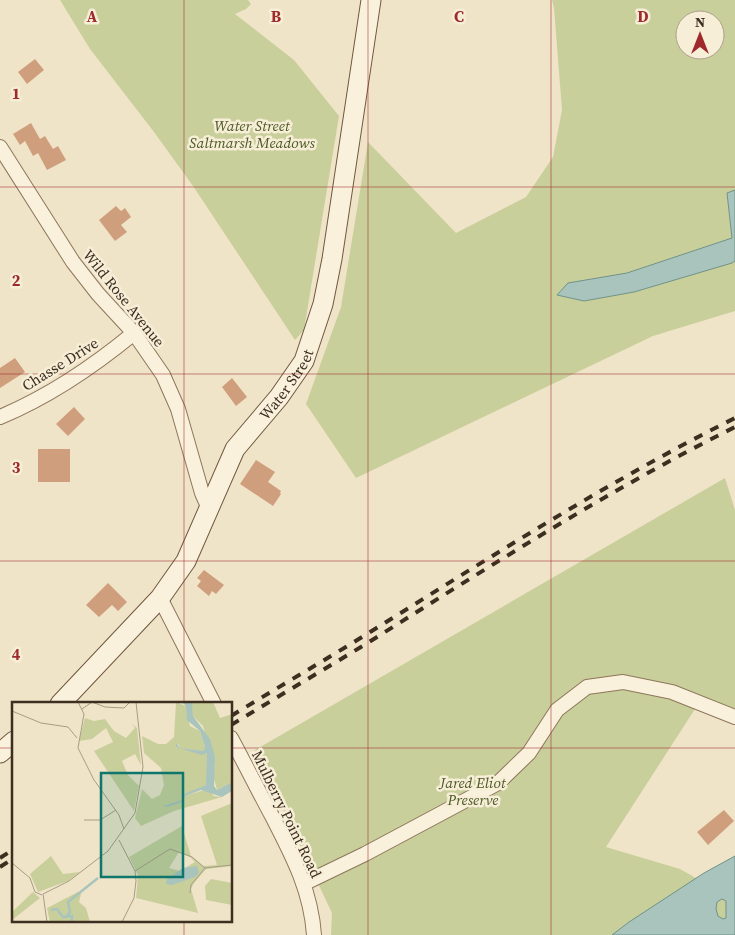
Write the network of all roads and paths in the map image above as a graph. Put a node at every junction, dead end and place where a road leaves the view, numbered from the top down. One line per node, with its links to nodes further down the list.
1 (371, 0): 5 (main road, Water Street)
2 (0, 147): 3 (street, Wild Rose Avenue)
3 (134, 333): 4 (street, Chasse Drive); 5 (street, Wild Rose Avenue)
4 (0, 417)
5 (209, 509): 6 (main road, Water Street)
6 (160, 598): 7 (street); 8 (main road, Water Street)
7 (211, 698)
8 (62, 702)
9 (735, 717): 13 (street)
10 (232, 740): 13 (street, Mulberry Point Road)
11 (12, 743): 12 (main road)
12 (0, 752)
13 (305, 883): 14 (street, Mulberry Point Road)
14 (314, 935)

